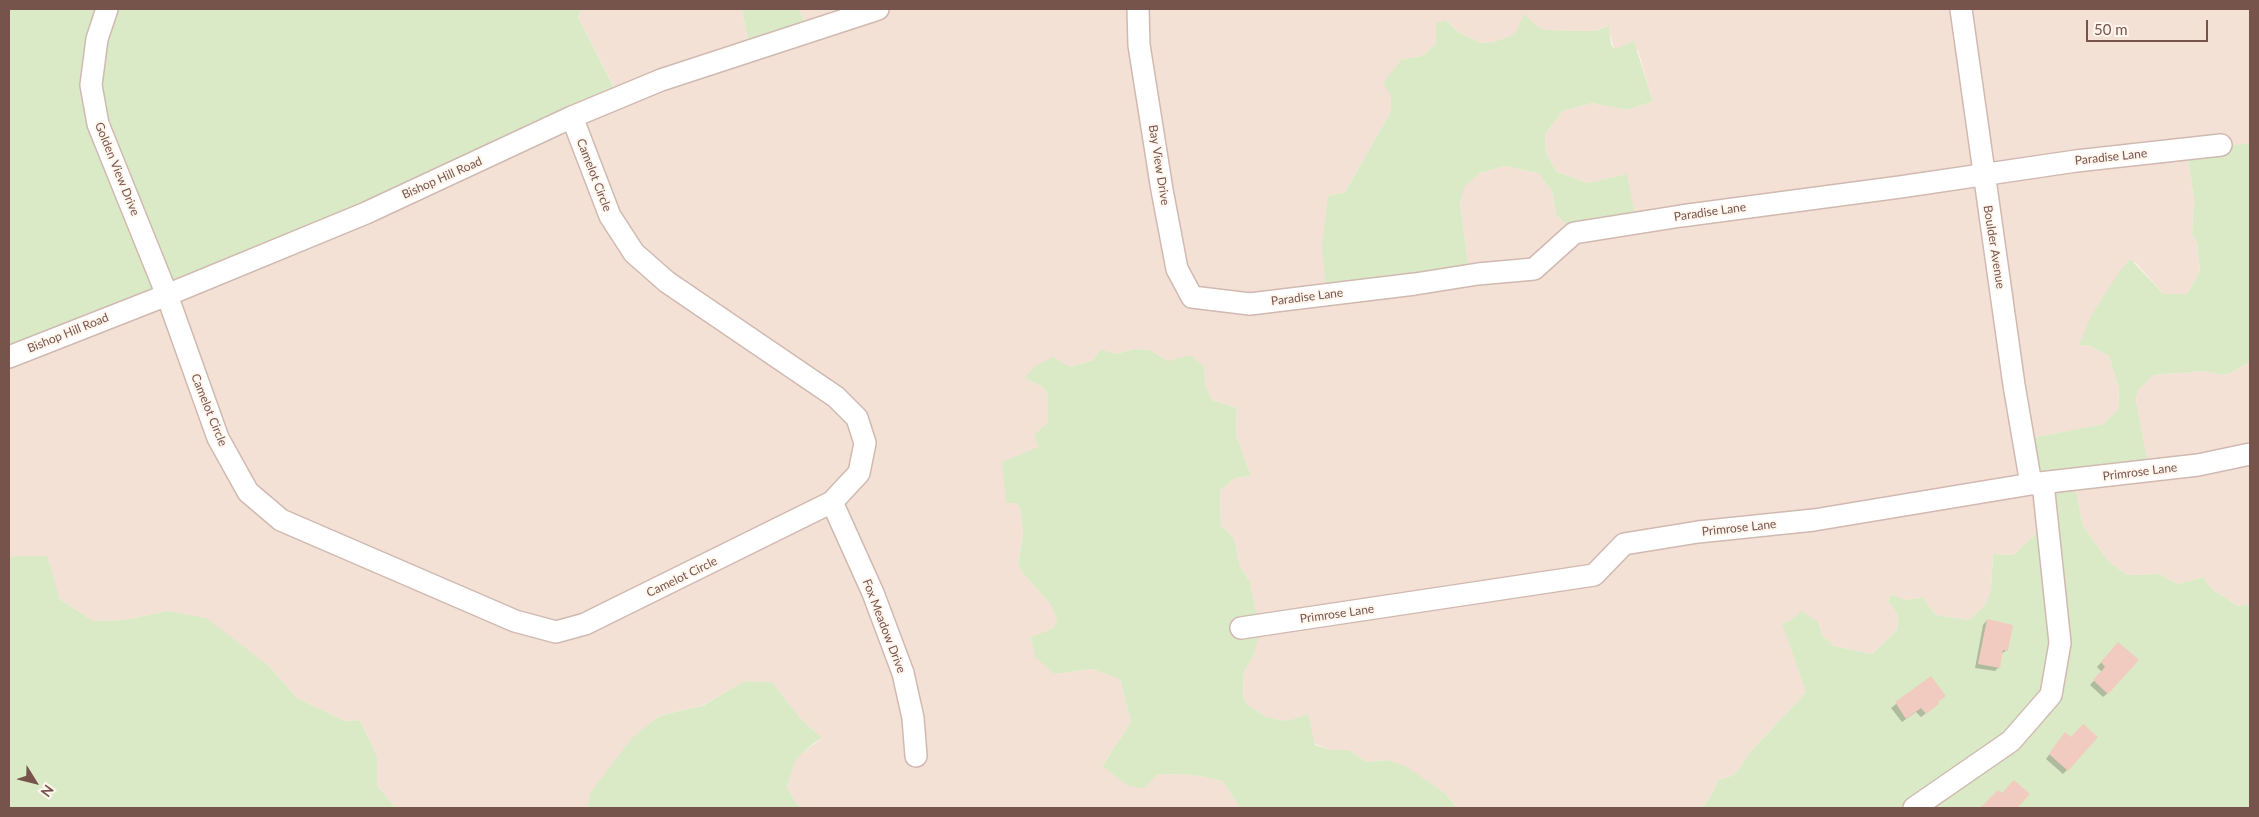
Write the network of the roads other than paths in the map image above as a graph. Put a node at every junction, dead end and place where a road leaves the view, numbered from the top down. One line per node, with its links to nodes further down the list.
1 (107, 9): 8 (street, Golden View Drive)
2 (878, 9): 5 (street, Bishop Hill Road)
3 (1138, 9): 9 (street, Bay View Drive)
4 (1961, 9): 7 (street, Boulder Avenue)
5 (572, 117): 8 (street, Bishop Hill Road); 13 (street, Camelot Circle)
6 (2221, 145): 7 (street, Paradise Lane)
7 (1983, 174): 9 (street, Paradise Lane); 12 (street, Boulder Avenue)
8 (168, 295): 10 (street, Bishop Hill Road); 13 (street, Camelot Circle)
9 (1213, 299)
10 (9, 357)
11 (2250, 454): 12 (street, Primrose Lane)
12 (2037, 483): 14 (street, Primrose Lane); 16 (street, Boulder Avenue)
13 (832, 502): 15 (street, Fox Meadow Drive)
14 (1241, 628)
15 (916, 756)
16 (1914, 808)

